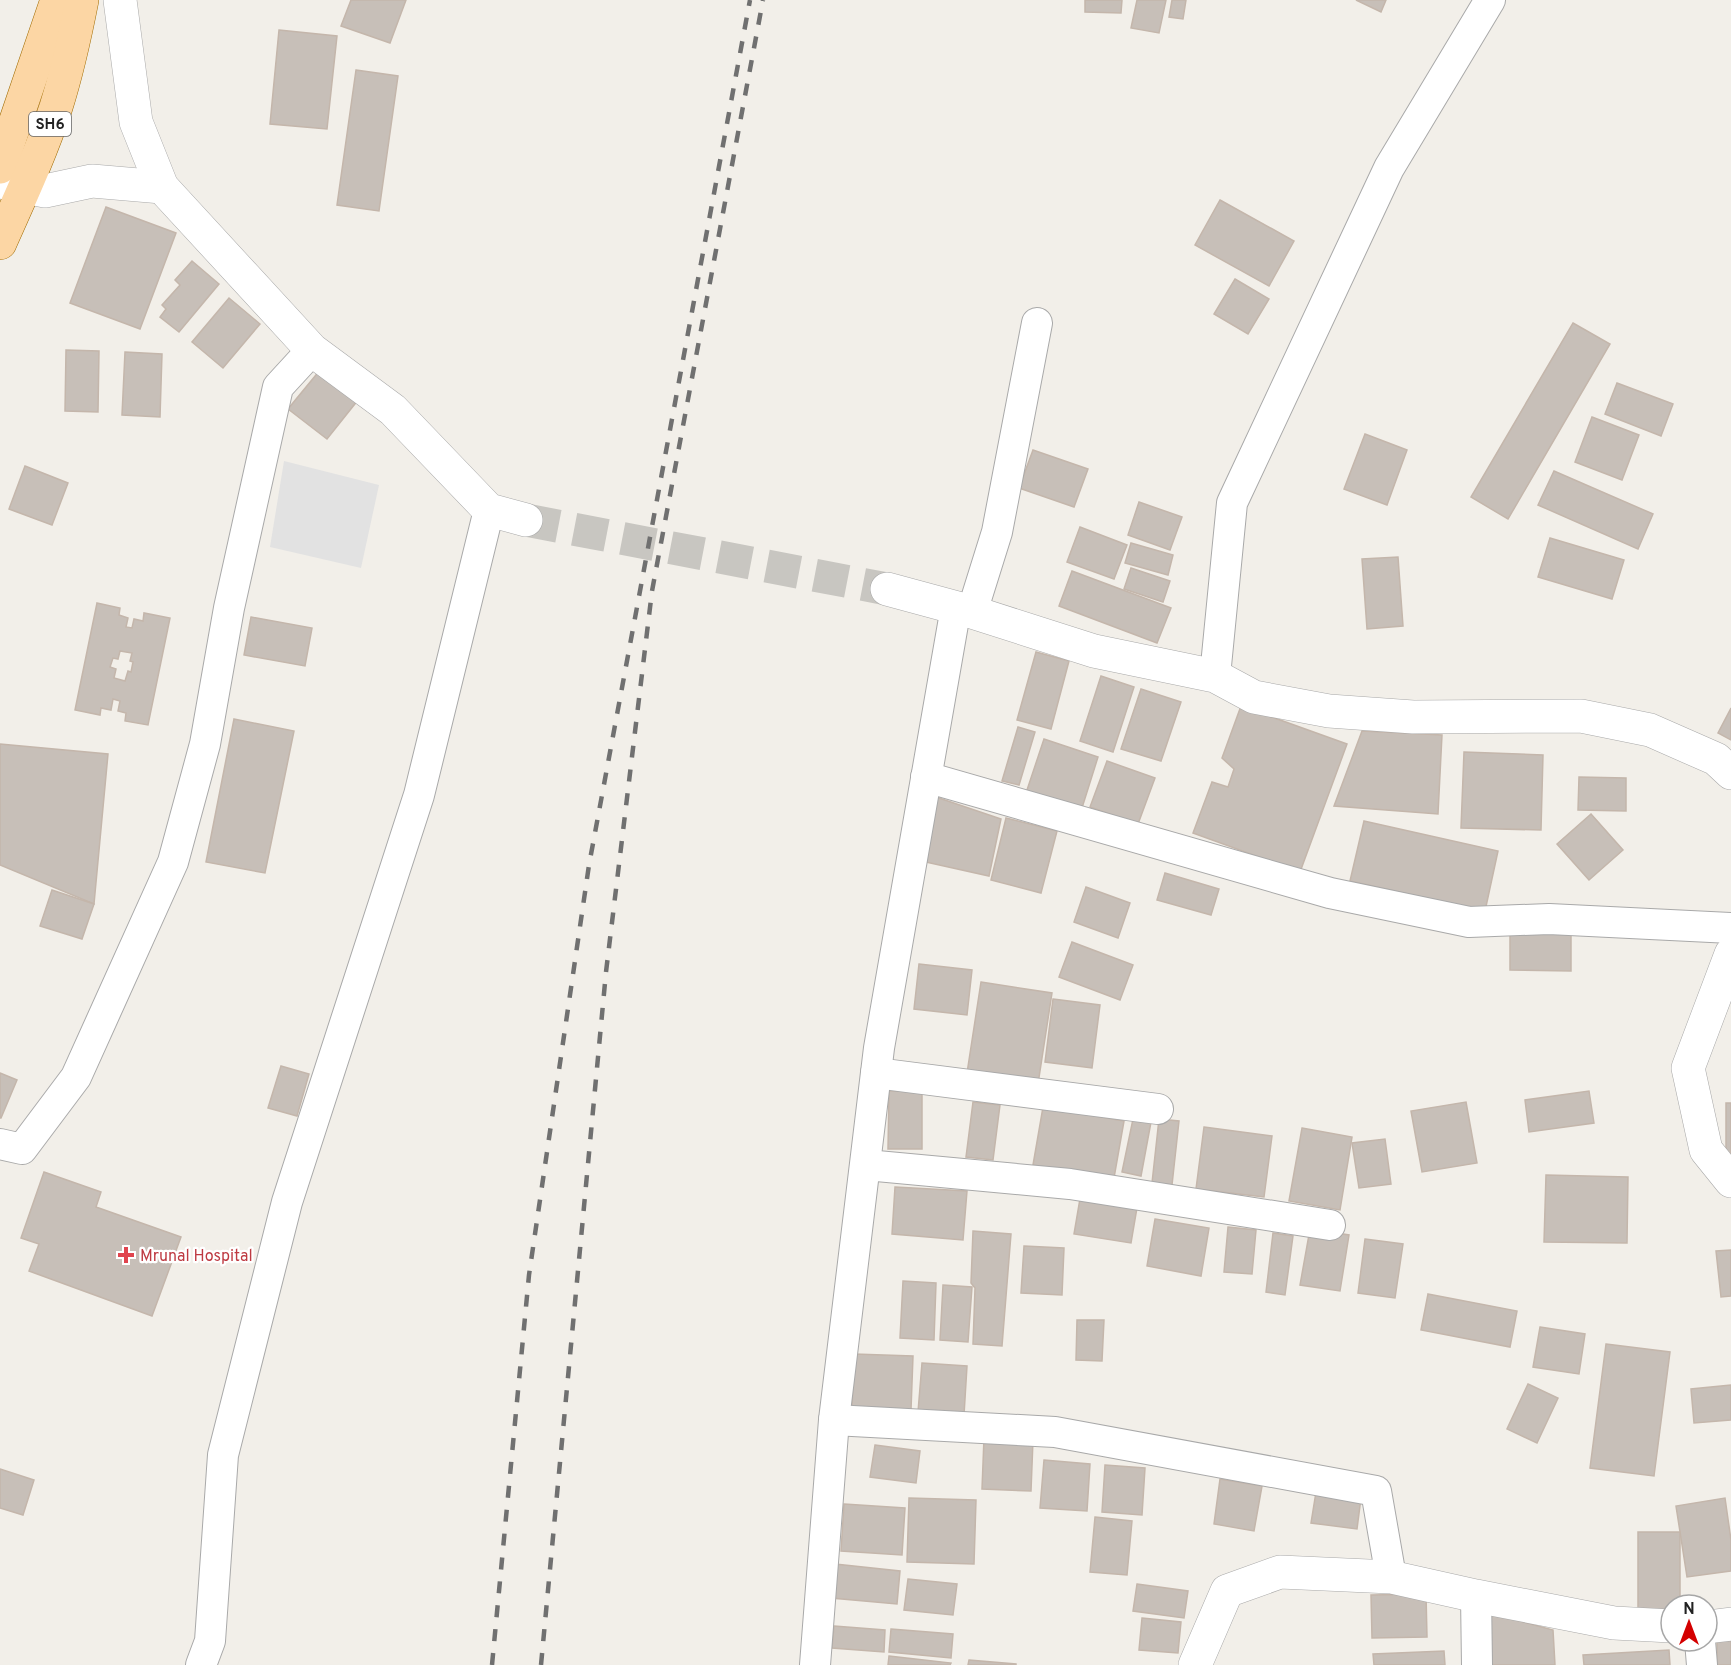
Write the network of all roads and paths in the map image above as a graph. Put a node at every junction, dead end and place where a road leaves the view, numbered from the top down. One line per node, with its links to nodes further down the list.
1 (57, 0): 5 (main road)
2 (82, 0): 6 (main road, SH6)
3 (120, 0): 7 (street)
4 (1490, 0): 15 (street)
5 (0, 167)
6 (13, 185): 7 (street); 8 (main road, SH6)
7 (162, 187): 10 (street)
8 (0, 243)
9 (1037, 323): 14 (street)
10 (312, 350): 11 (street); 22 (street)
11 (489, 510): 12 (street); 30 (street)
12 (526, 520)
13 (887, 589): 14 (street)
14 (964, 609): 15 (street); 17 (street)
15 (1215, 676): 16 (street)
16 (1731, 773)
17 (926, 777): 18 (street); 20 (street)
18 (1731, 928)
19 (1731, 954): 24 (street)
20 (876, 1073): 21 (street); 23 (street)
21 (1158, 1109)
22 (0, 1144)
23 (866, 1165): 25 (street); 26 (street)
24 (1731, 1181)
25 (1330, 1225)
26 (834, 1420): 27 (street); 31 (street)
27 (1391, 1577): 28 (street); 32 (street)
28 (1476, 1596): 29 (street); 33 (street)
29 (1659, 1625)
30 (201, 1665)
31 (815, 1665)
32 (1195, 1665)
33 (1477, 1665)

